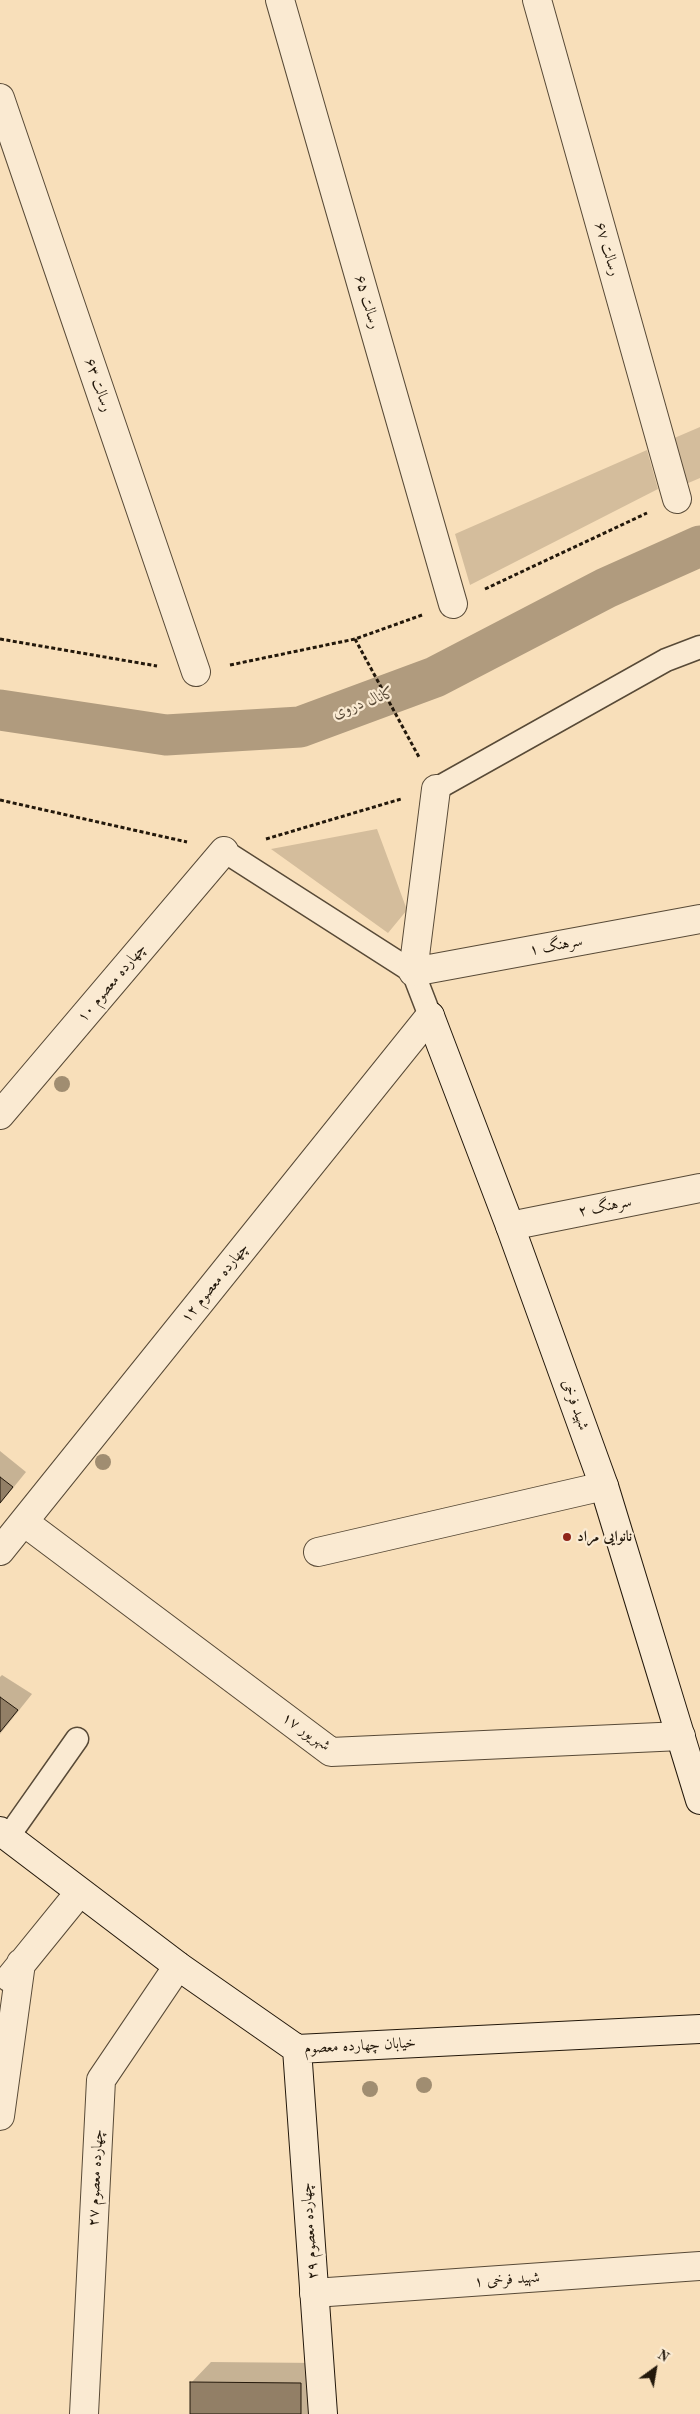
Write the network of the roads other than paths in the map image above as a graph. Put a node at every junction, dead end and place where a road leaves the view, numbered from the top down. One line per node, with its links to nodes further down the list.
1 (280, 0): 5 (street, رسالت ۶۵)
2 (537, 0): 4 (street, رسالت ۶۷)
3 (0, 98): 7 (street, رسالت ۶۳)
4 (677, 499)
5 (453, 604)
6 (700, 646): 8 (lane)
7 (196, 672)
8 (436, 789): 11 (street)
9 (224, 851): 11 (lane); 13 (street, چهارده معصوم ۱۰)
10 (700, 919): 11 (street, سرهنگ ۱)
11 (413, 972): 12 (lane)
12 (430, 1016): 15 (street, شهید فرخی); 17 (street, چهارده معصوم ۱۲)
13 (0, 1115)
14 (700, 1188): 15 (street, سرهنگ ۲)
15 (510, 1226): 16 (street, شهید فرخی)
16 (604, 1486): 19 (street); 20 (street, شهید فرخی)
17 (24, 1522): 18 (street, چهارده معصوم ۱۲); 20 (street, ۱۷ شهریور)
18 (0, 1551)
19 (318, 1552)
20 (681, 1736): 22 (street, شهید فرخی)
21 (77, 1739): 23 (lane)
22 (700, 1800)
23 (4, 1834): 24 (street, خیابان چهارده معصوم)
24 (79, 1893): 25 (street); 26 (street, خیابان چهارده معصوم)
25 (21, 1963): 27 (street); 30 (street)
26 (178, 1966): 29 (street, خیابان چهارده معصوم); 33 (street, چهارده معصوم ۲۷)
27 (0, 1992)
28 (700, 2029): 29 (street, خیابان چهارده معصوم)
29 (297, 2049): 32 (street, چهارده معصوم ۲۹)
30 (0, 2116)
31 (700, 2266): 32 (street, شهید فرخی ۱)
32 (314, 2293): 34 (street, چهارده معصوم ۲۹)
33 (84, 2414)
34 (323, 2414)

